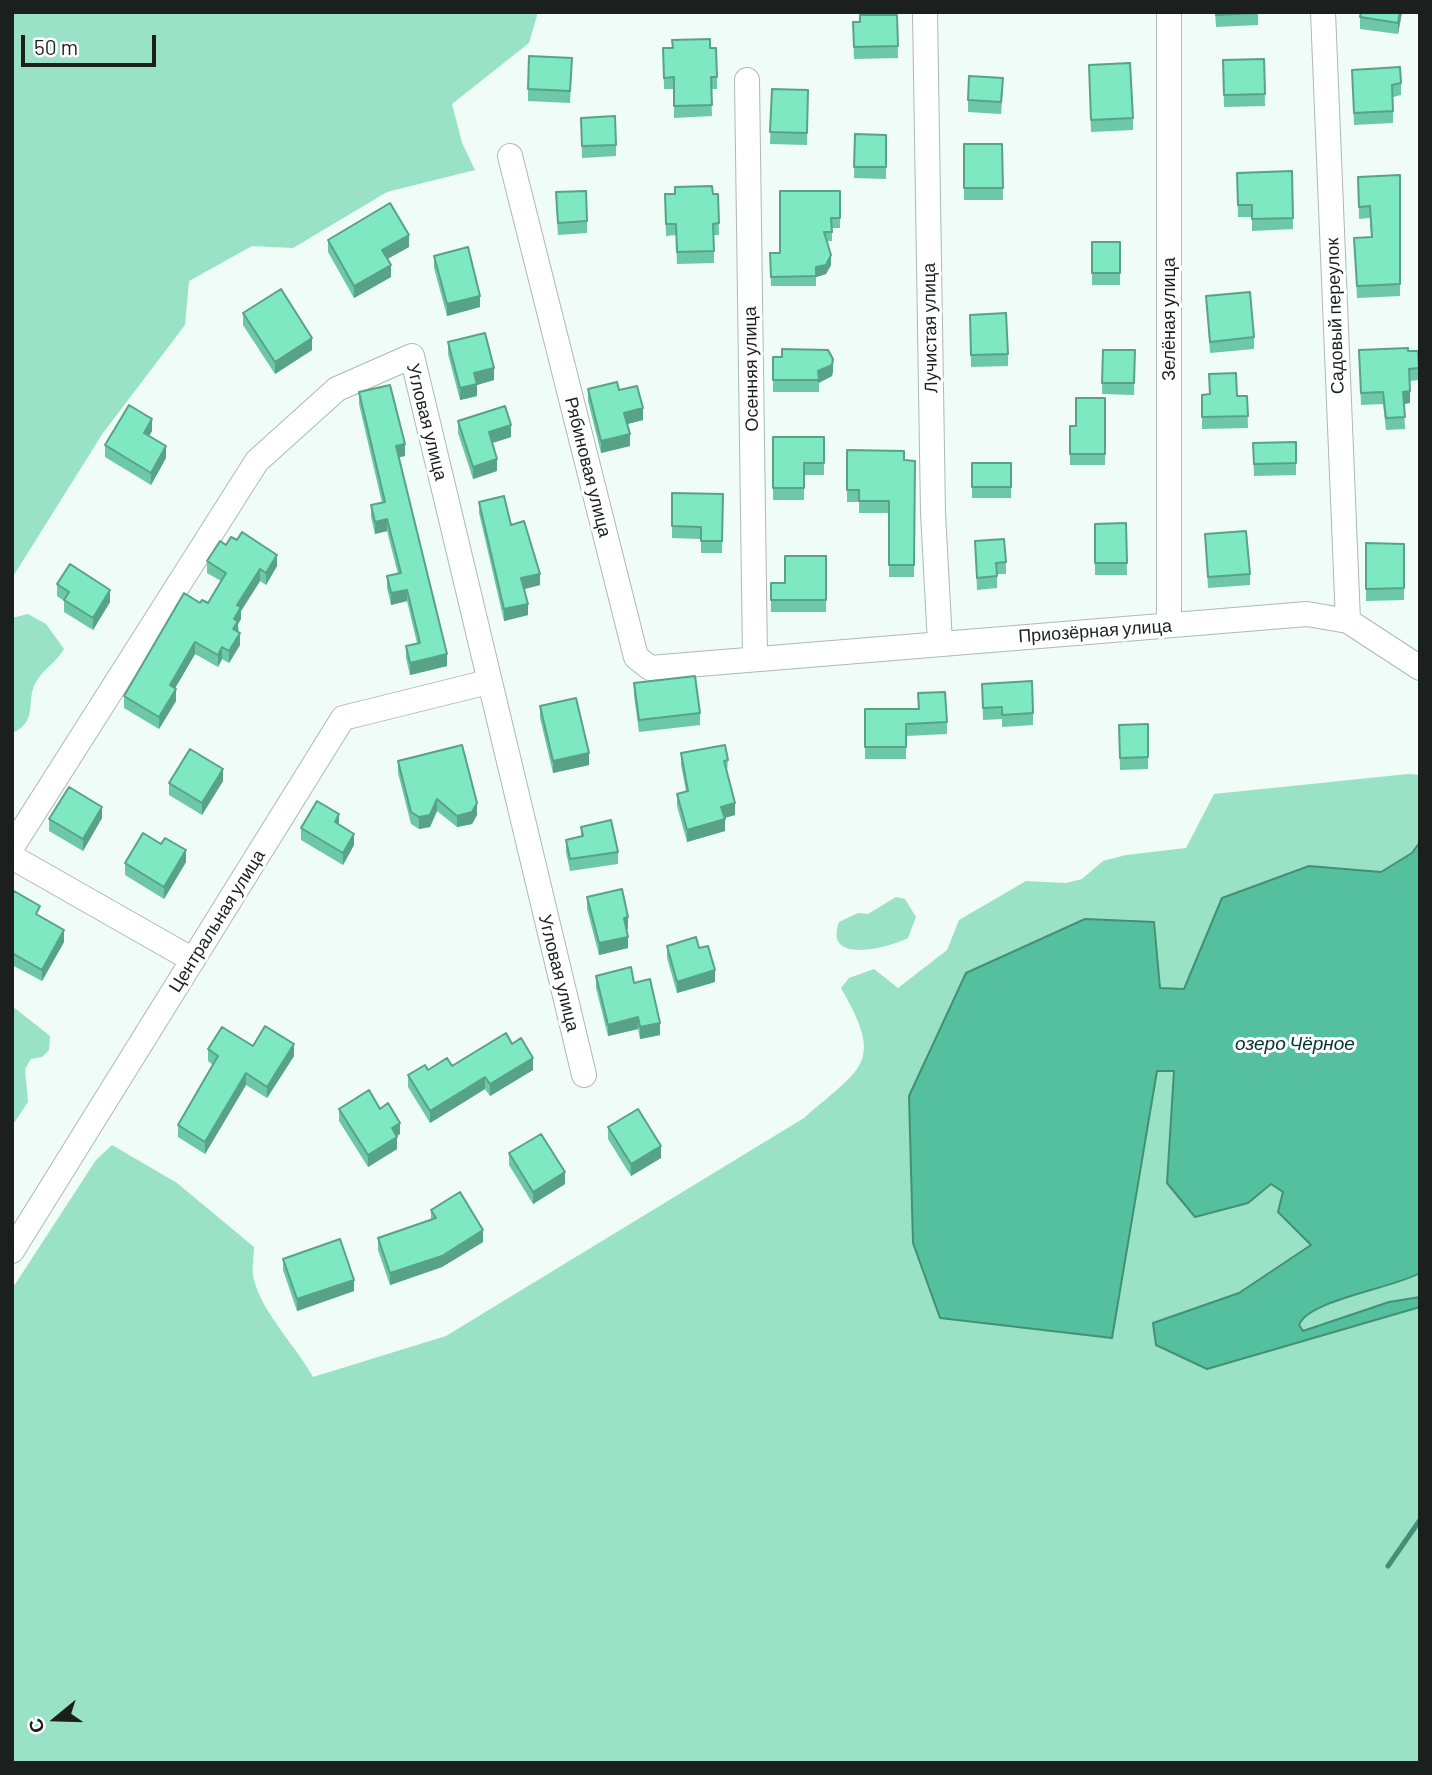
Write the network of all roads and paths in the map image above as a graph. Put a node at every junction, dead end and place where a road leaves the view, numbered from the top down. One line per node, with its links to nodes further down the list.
1 (925, 12): 8 (street, Лучистая улица)
2 (1169, 12): 7 (street, Зелёная улица)
3 (1323, 12): 6 (street, Садовый переулок)
4 (747, 80): 9 (street, Осенняя улица)
5 (510, 156): 9 (street, Рябиновая улица)
6 (1348, 621): 7 (street, Приозёрная улица); 10 (street, Приозёрная улица)
7 (1169, 625): 8 (street, Приозёрная улица)
8 (940, 643): 9 (street, Приозёрная улица)
9 (755, 658)
10 (1420, 668)
11 (488, 682): 12 (street, Угловая улица); 14 (street, Центральная улица); 15 (street, Угловая улица)
12 (12, 847)
13 (12, 857): 14 (street)
14 (193, 960): 16 (street, Центральная улица)
15 (584, 1075)
16 (12, 1251)

